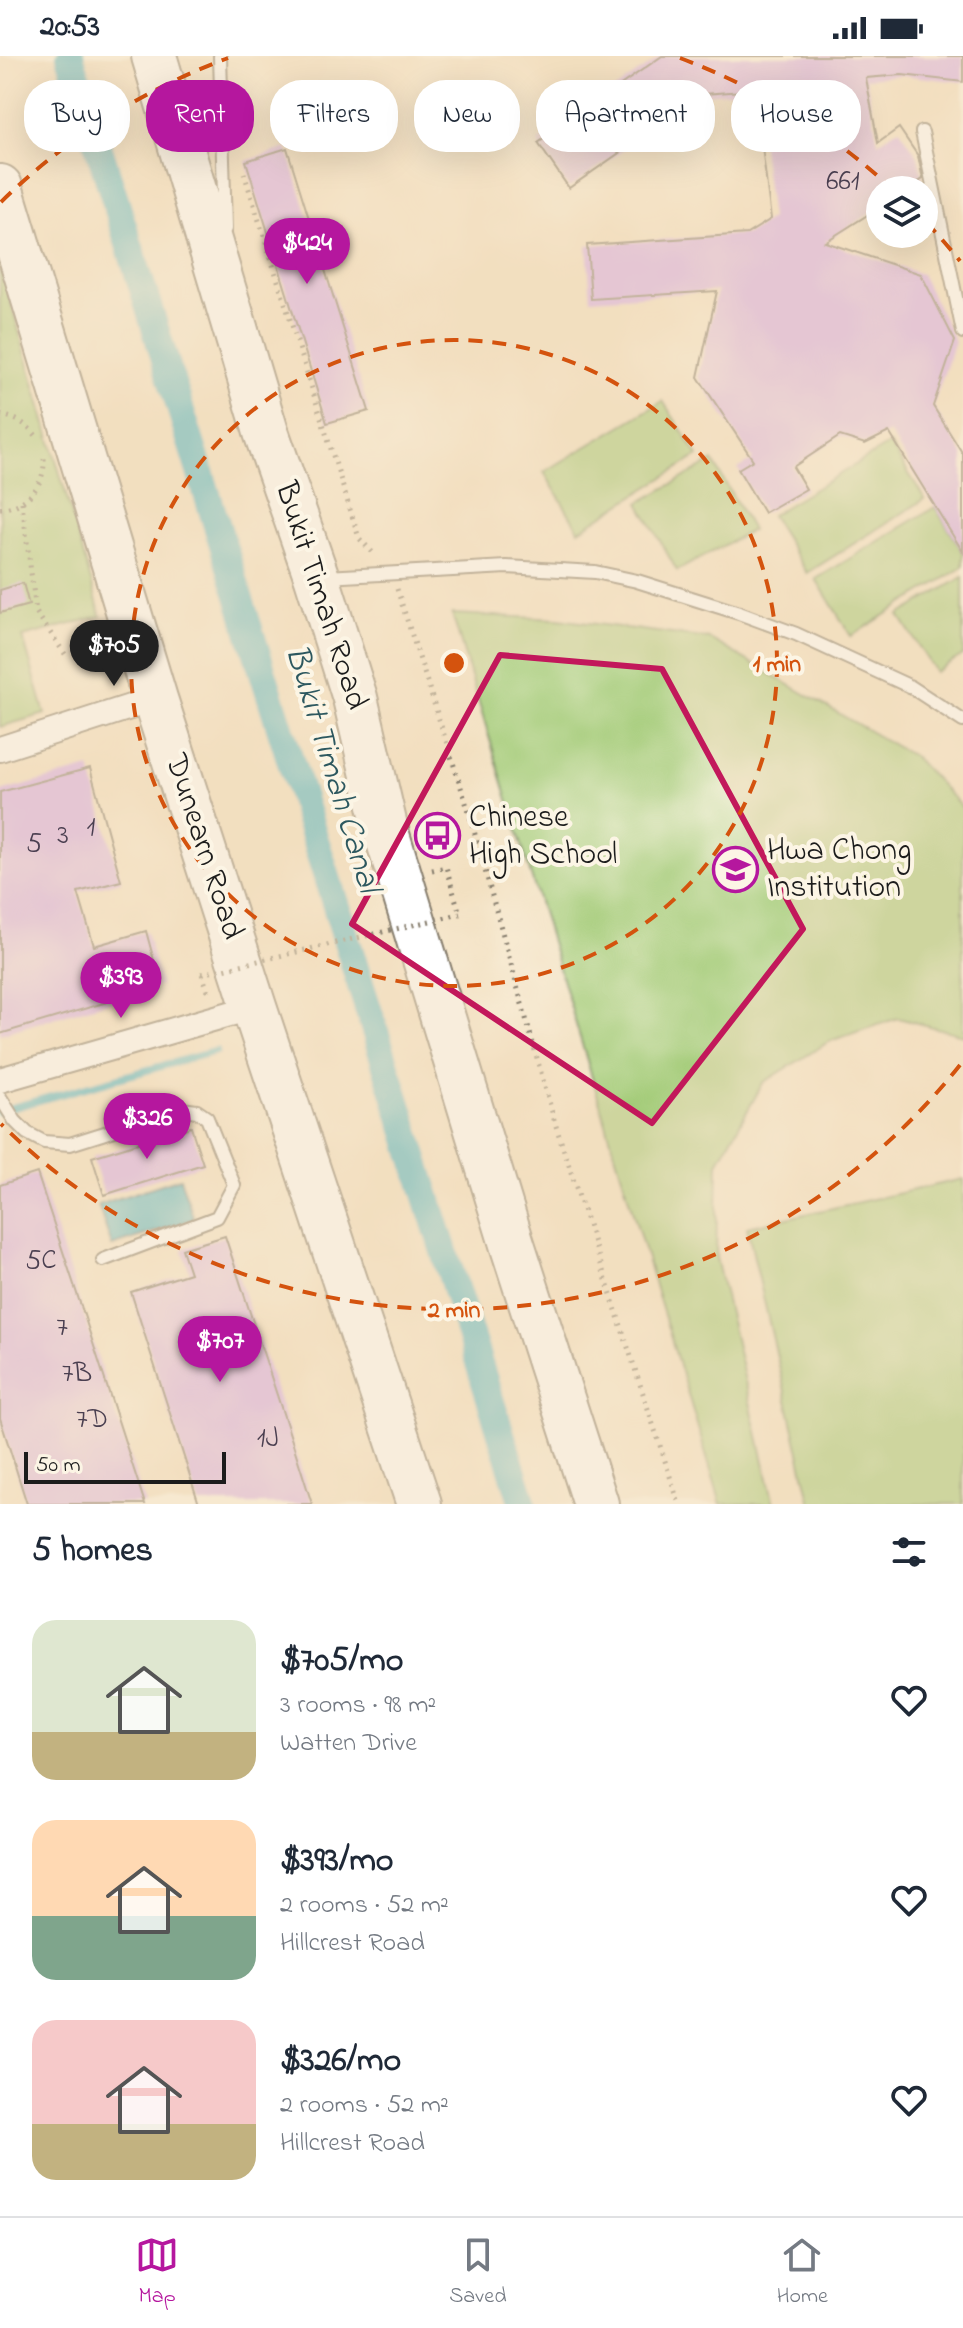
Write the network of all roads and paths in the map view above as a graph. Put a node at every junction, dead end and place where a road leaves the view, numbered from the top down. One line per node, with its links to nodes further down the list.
1 (154, 56): 6 (highway, Bukit Timah Road)
2 (220, 56): 6 (lane)
3 (922, 132): 7 (lane)
4 (243, 167): 11 (path)
5 (0, 187): 14 (highway, Dunearn Road)
6 (227, 307): 12 (highway, Bukit Timah Road)
7 (963, 332)
8 (0, 415): 9 (path)
9 (22, 502): 10 (path); 13 (path)
10 (0, 508)
11 (392, 573): 12 (lane); 15 (lane); 25 (path)
12 (317, 578): 24 (highway, Bukit Timah Road)
13 (65, 654)
14 (155, 699): 16 (street); 19 (highway, Dunearn Road)
15 (963, 721)
16 (0, 749)
17 (460, 914): 18 (path, bridge)
18 (202, 974)
19 (254, 1007): 20 (street); 23 (highway, Dunearn Road)
20 (0, 1080)
21 (0, 1098): 22 (lane)
22 (103, 1260)
23 (419, 1504)
24 (596, 1504)
25 (679, 1504)

